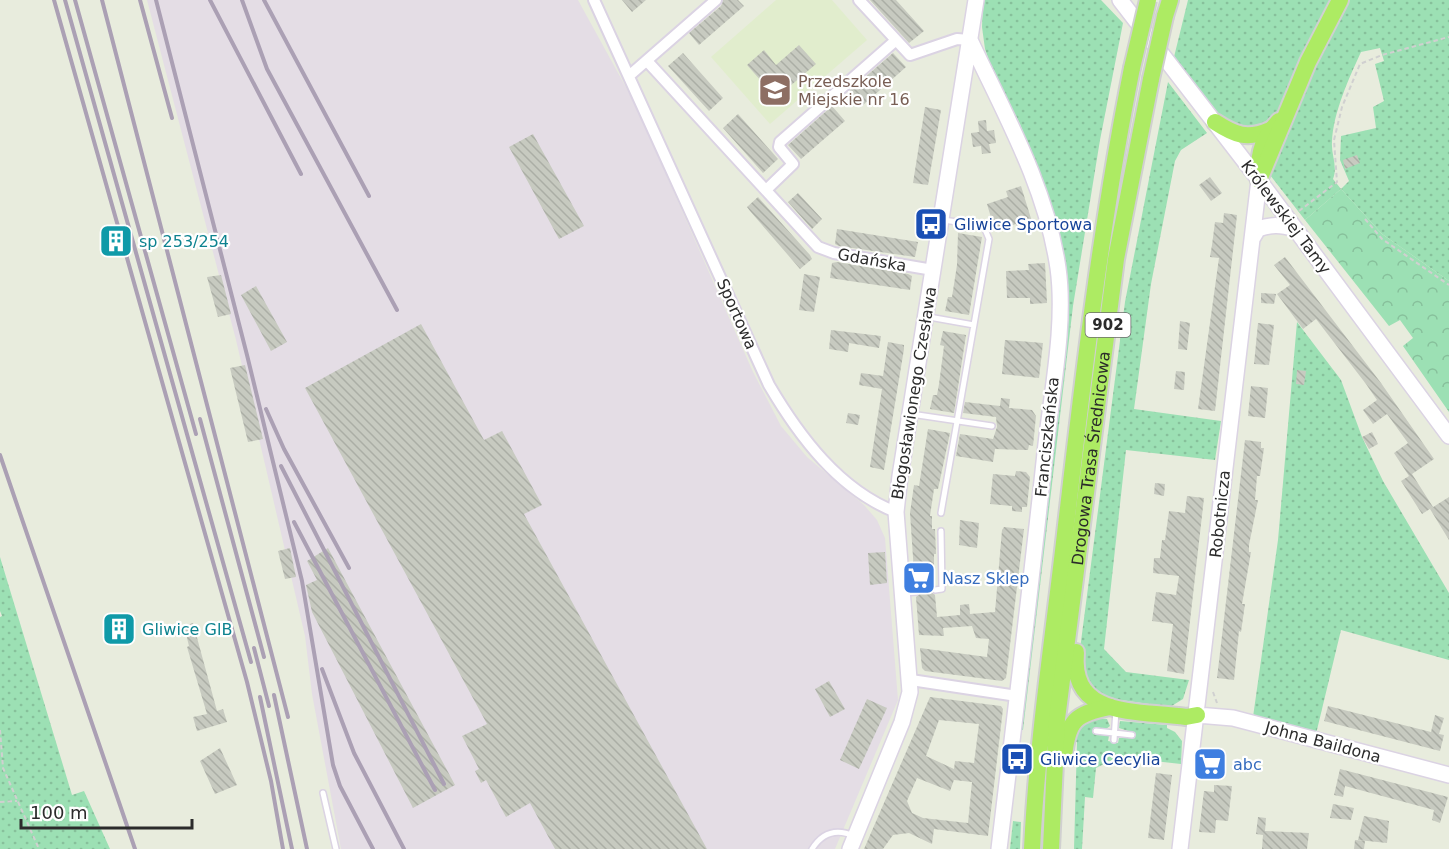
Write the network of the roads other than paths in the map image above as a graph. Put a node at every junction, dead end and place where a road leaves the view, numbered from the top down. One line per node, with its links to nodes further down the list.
1 (716, 0): 11 (street)
2 (859, 0): 10 (street)
3 (976, 0): 9 (street, Błogosławionego Czesława)
4 (1120, 0): 14 (street, Królewskiej Tamy)
5 (1148, 0): 47 (main road, Drogowa Trasa Średnicowa / 902, bridge)
6 (1340, 0): 13 (main road)
7 (597, 1): 12 (street, Sportowa)
8 (1167, 8): 31 (main road, Drogowa Trasa Średnicowa / 902, bridge)
9 (970, 40): 10 (street); 18 (street, Błogosławionego Czesława); 34 (street, Franciszkańska)
10 (895, 41): 17 (street)
11 (647, 61): 12 (street); 17 (street)
12 (630, 75): 28 (street, Sportowa)
13 (1285, 113): 15 (main road); 16 (main road)
14 (1215, 122): 15 (main road); 16 (street, Królewskiej Tamy)
15 (1270, 130): 16 (main road)
16 (1259, 180): 19 (street, Królewskiej Tamy); 20 (street, Robotnicza)
17 (766, 190): 21 (street, Gdańska)
18 (942, 220): 21 (street, Błogosławionego Czesława); 23 (lane)
19 (1294, 222): 20 (street); 27 (street, Królewskiej Tamy)
20 (1252, 239): 36 (street, Robotnicza)
21 (933, 270): 22 (street, Błogosławionego Czesława)
22 (925, 317): 23 (lane); 24 (street, Błogosławionego Czesława)
23 (974, 325): 25 (lane)
24 (909, 414): 25 (lane); 28 (street, Błogosławionego Czesława)
25 (957, 421): 26 (lane); 29 (lane)
26 (992, 426)
27 (1449, 436)
28 (896, 512): 33 (street, Błogosławionego Czesława)
29 (941, 513)
30 (941, 531): 32 (lane)
31 (1077, 573): 35 (main road); 42 (main road, Drogowa Trasa Średnicowa / 902)
32 (935, 590)
33 (911, 680): 34 (street); 43 (street, Błogosławionego Czesława)
34 (1017, 696): 46 (street, Franciszkańska)
35 (1113, 708): 36 (main road); 39 (lane); 42 (main road)
36 (1197, 715): 40 (street, Johna Baildona); 49 (street, Robotnicza)
37 (1096, 731): 39 (lane)
38 (1132, 735): 39 (lane)
39 (1114, 737)
40 (1449, 775)
41 (323, 794): 44 (lane)
42 (1052, 818): 48 (main road, Drogowa Trasa Średnicowa / 902)
43 (852, 843): 45 (lane)
44 (336, 849)
45 (812, 849)
46 (999, 849)
47 (1032, 849)
48 (1052, 849)
49 (1180, 849)

